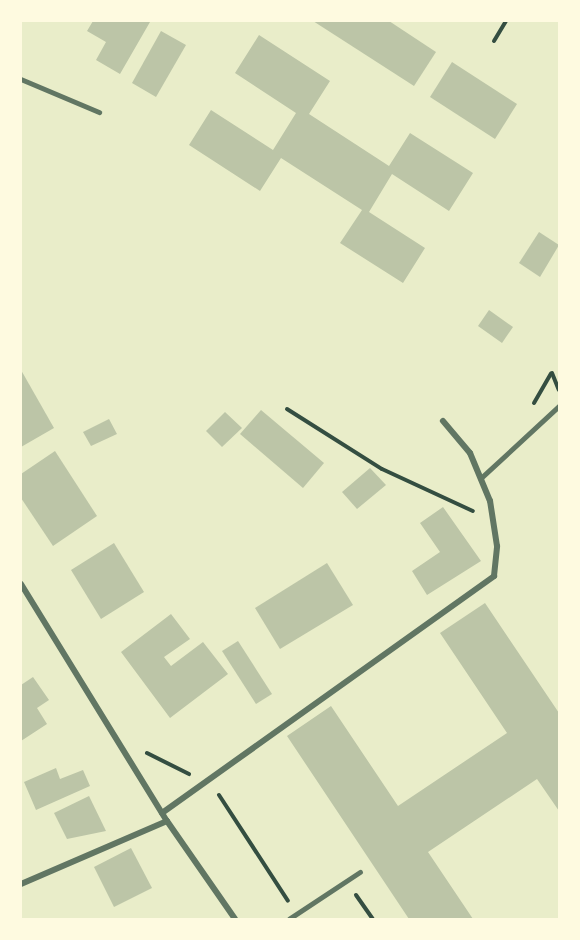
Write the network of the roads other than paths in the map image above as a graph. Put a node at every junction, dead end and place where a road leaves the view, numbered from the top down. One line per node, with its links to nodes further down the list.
1 (21, 79): 2 (lane)
2 (99, 112)
3 (559, 406): 5 (lane)
4 (443, 421): 5 (street)
5 (481, 478): 7 (street)
6 (21, 585): 7 (street)
7 (162, 813): 8 (street)
8 (167, 821): 10 (street); 11 (street)
9 (360, 872): 12 (lane)
10 (21, 884)
11 (235, 919)
12 (289, 919)

